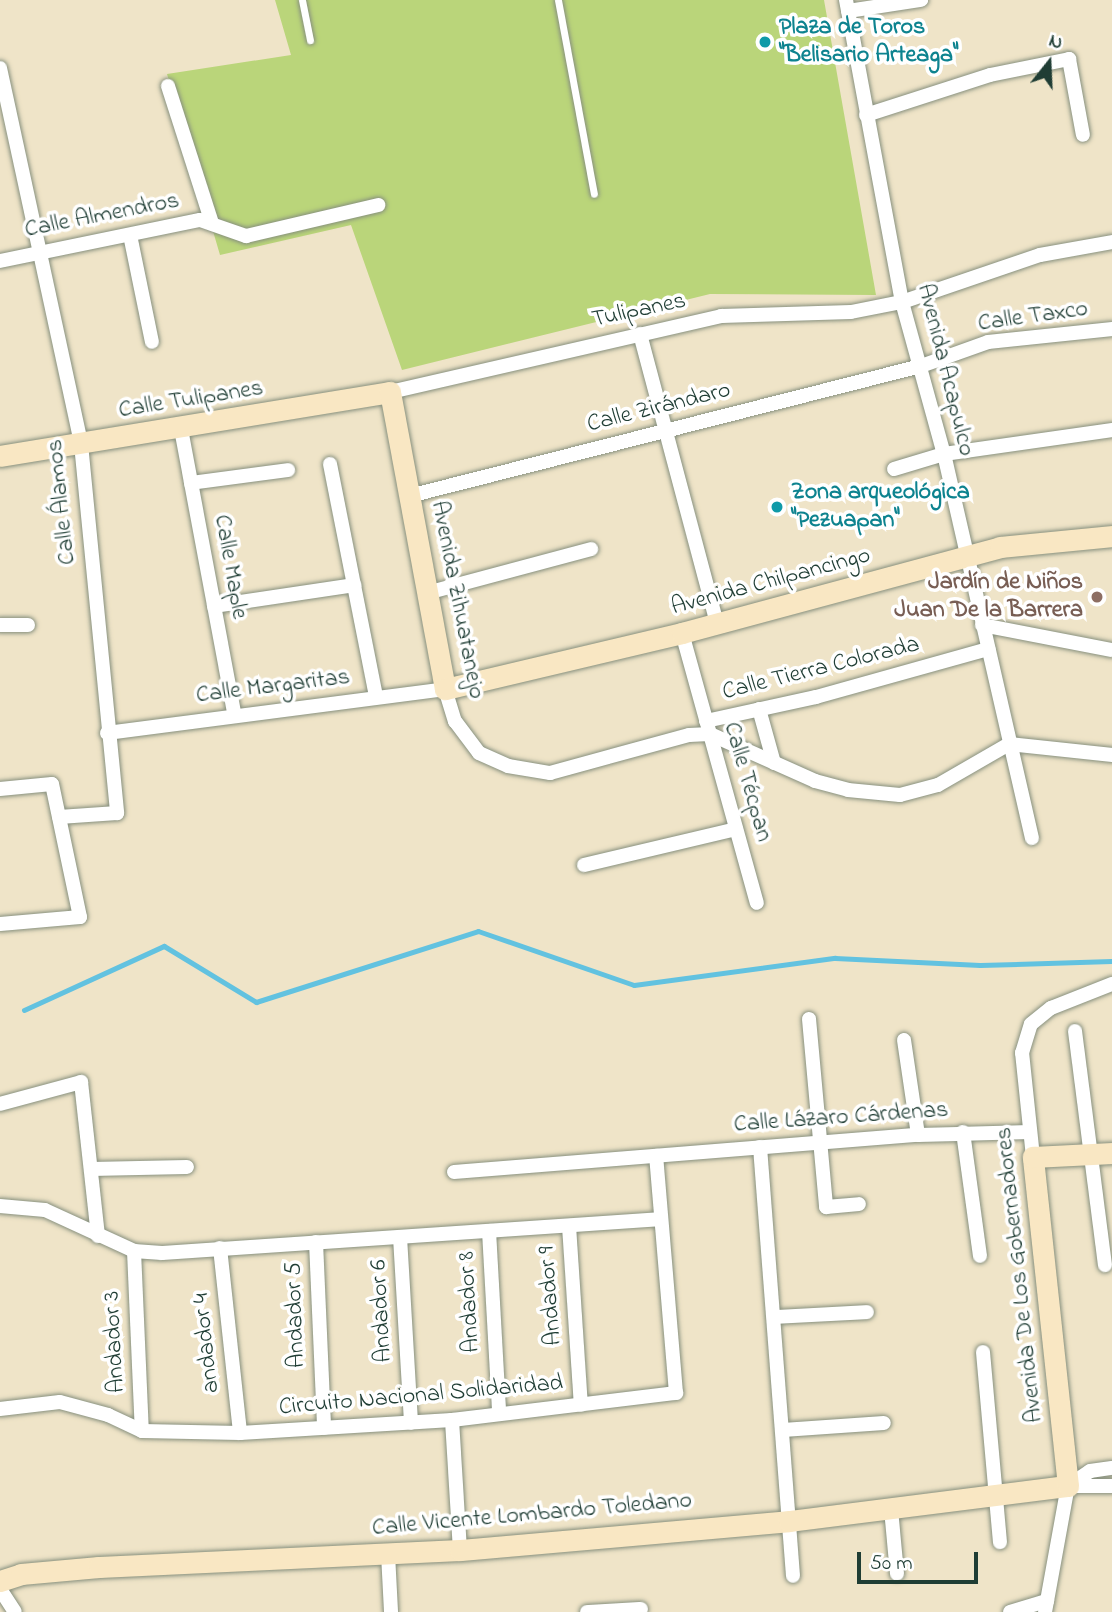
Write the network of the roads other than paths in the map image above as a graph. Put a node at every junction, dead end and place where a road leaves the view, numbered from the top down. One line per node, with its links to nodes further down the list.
1 (302, 0): 5 (lane)
2 (558, 0): 10 (lane)
3 (921, 0): 4 (street)
4 (847, 6): 8 (street, Avenida Acapulco)
5 (310, 40)
6 (0, 68): 15 (street, Calle Álamos)
7 (167, 86): 12 (street)
8 (866, 115): 9 (street); 17 (street, Avenida Acapulco)
9 (1083, 135)
10 (594, 194)
11 (378, 205): 12 (street)
12 (212, 223): 13 (street, Calle Almendros)
13 (130, 235): 15 (street, Calle Almendros); 20 (street)
14 (1112, 242): 17 (street, Tulipanes)
15 (39, 251): 16 (street, Calle Almendros); 26 (street, Calle Álamos)
16 (0, 261)
17 (902, 302): 19 (street, Tulipanes); 21 (street, Avenida Acapulco)
18 (1112, 329): 21 (street, Calle Taxco)
19 (640, 334): 22 (street, Tulipanes); 24 (street)
20 (152, 342)
21 (922, 366): 24 (street, Calle Zirándaro); 27 (street, Avenida Acapulco)
22 (390, 392): 23 (street, Calle Tulipanes); 33 (street, Avenida Zihuatanejo)
23 (181, 429): 26 (street, Calle Tulipanes); 32 (street, Calle Maple)
24 (665, 429): 33 (street, Calle Zirándaro); 40 (street)
25 (1112, 430): 27 (street)
26 (81, 444): 28 (street, Calle Tulipanes); 52 (street, Calle Álamos)
27 (944, 454): 30 (street); 36 (street, Avenida Acapulco)
28 (0, 456)
29 (330, 464): 37 (street)
30 (894, 469)
31 (288, 470): 32 (street)
32 (191, 483): 39 (street, Calle Maple)
33 (409, 496): 38 (street, Avenida Zihuatanejo)
34 (1112, 536): 36 (street, Avenida Chilpancingo)
35 (591, 549): 38 (street)
36 (967, 558): 40 (street, Avenida Chilpancingo); 43 (street, Avenida Acapulco)
37 (354, 585): 39 (street); 48 (street)
38 (427, 593): 47 (street, Avenida Zihuatanejo)
39 (214, 606): 50 (street, Calle Maple)
40 (716, 624): 44 (street, Avenida Chilpancingo)
41 (0, 625): 42 (street)
42 (28, 625)
43 (982, 625): 45 (street, Avenida Acapulco); 46 (street)
44 (682, 633): 47 (street, Avenida Chilpancingo); 51 (street, Calle Técpan)
45 (988, 649): 49 (street, Calle Tierra Colorada); 53 (street, Avenida Acapulco)
46 (1112, 650)
47 (445, 689): 48 (street, Calle Margaritas); 51 (street, Avenida Zihuatanejo)
48 (376, 697): 50 (street, Calle Margaritas)
49 (759, 709): 51 (street, Calle Tierra Colorada); 55 (street)
50 (234, 713): 52 (street, Calle Margaritas)
51 (708, 727): 55 (street); 58 (street, Calle Técpan)
52 (107, 733): 57 (street, Calle Álamos)
53 (1009, 744): 54 (street); 55 (street); 59 (street, Avenida Acapulco)
54 (1112, 755)
55 (774, 763)
56 (0, 789): 57 (street)
57 (59, 817): 62 (street)
58 (736, 829): 60 (street); 61 (street, Calle Técpan)
59 (1032, 838)
60 (584, 865)
61 (757, 903)
62 (0, 924)
63 (1112, 984): 69 (street, Avenida De Los Gobernadores)
64 (809, 1019): 71 (street)
65 (1074, 1031): 73 (street)
66 (904, 1040): 70 (street)
67 (0, 1104): 77 (street)
68 (963, 1132): 69 (street, Calle Lázaro Cárdenas); 70 (street, Calle Lázaro Cárdenas); 89 (street)
69 (1030, 1132): 75 (street, Avenida De Los Gobernadores)
70 (918, 1135): 71 (street, Calle Lázaro Cárdenas)
71 (817, 1142): 72 (street, Calle Lázaro Cárdenas); 79 (street)
72 (760, 1147): 74 (street, Calle Lázaro Cárdenas); 92 (street)
73 (1102, 1154): 75 (street); 90 (street)
74 (656, 1156): 78 (street, Calle Lázaro Cárdenas); 81 (street, Circuito Nacional Solidaridad)
75 (1033, 1157): 105 (street, Avenida De Los Gobernadores)
76 (187, 1167): 77 (street)
77 (91, 1169): 84 (street)
78 (454, 1172)
79 (859, 1204)
80 (0, 1206): 84 (street)
81 (659, 1219): 82 (street); 94 (street, Circuito Nacional Solidaridad)
82 (569, 1226): 83 (street); 94 (street, Andador 9)
83 (489, 1231): 85 (street); 96 (street, Andador 8)
84 (98, 1236): 88 (street)
85 (400, 1237): 86 (street); 98 (street, Andador 6)
86 (316, 1242): 87 (street); 100 (street, Andador 5)
87 (220, 1248): 88 (street); 103 (street, andador 4)
88 (134, 1251): 102 (street, Andador 3)
89 (980, 1256)
90 (1105, 1265)
91 (867, 1312): 92 (street)
92 (775, 1317): 101 (street)
93 (983, 1352): 107 (street)
94 (581, 1405): 96 (street, Circuito Nacional Solidaridad)
95 (0, 1409): 102 (street, Circuito Nacional Solidaridad)
96 (499, 1412): 97 (street, Circuito Nacional Solidaridad)
97 (452, 1420): 98 (street, Circuito Nacional Solidaridad); 111 (street)
98 (411, 1423): 100 (street, Circuito Nacional Solidaridad)
99 (884, 1423): 101 (street)
100 (324, 1428): 103 (street, Circuito Nacional Solidaridad)
101 (783, 1430): 109 (street)
102 (142, 1431): 103 (street, Circuito Nacional Solidaridad)
103 (240, 1433)
104 (1112, 1468): 105 (street, Calle Vicente Lombardo Toledano)
105 (1068, 1486): 106 (street, Calle Vicente Lombardo Toledano); 107 (street, Calle Vicente Lombardo Toledano); 117 (street, Avenida De Los Gobernadores)
106 (1111, 1488)
107 (996, 1498): 108 (street, Calle Vicente Lombardo Toledano); 110 (street)
108 (891, 1509): 109 (street, Calle Vicente Lombardo Toledano); 113 (street)
109 (789, 1521): 111 (street, Calle Vicente Lombardo Toledano); 114 (street)
110 (1000, 1542)
111 (460, 1550): 112 (street, Calle Vicente Lombardo Toledano)
112 (388, 1554): 115 (street, Calle Vicente Lombardo Toledano); 120 (street)
113 (897, 1574)
114 (793, 1576)
115 (0, 1581)
116 (0, 1590): 119 (street)
117 (1046, 1606): 122 (street)
118 (641, 1609): 121 (street)
119 (15, 1612)
120 (391, 1612)
121 (587, 1612)
122 (1010, 1612)

